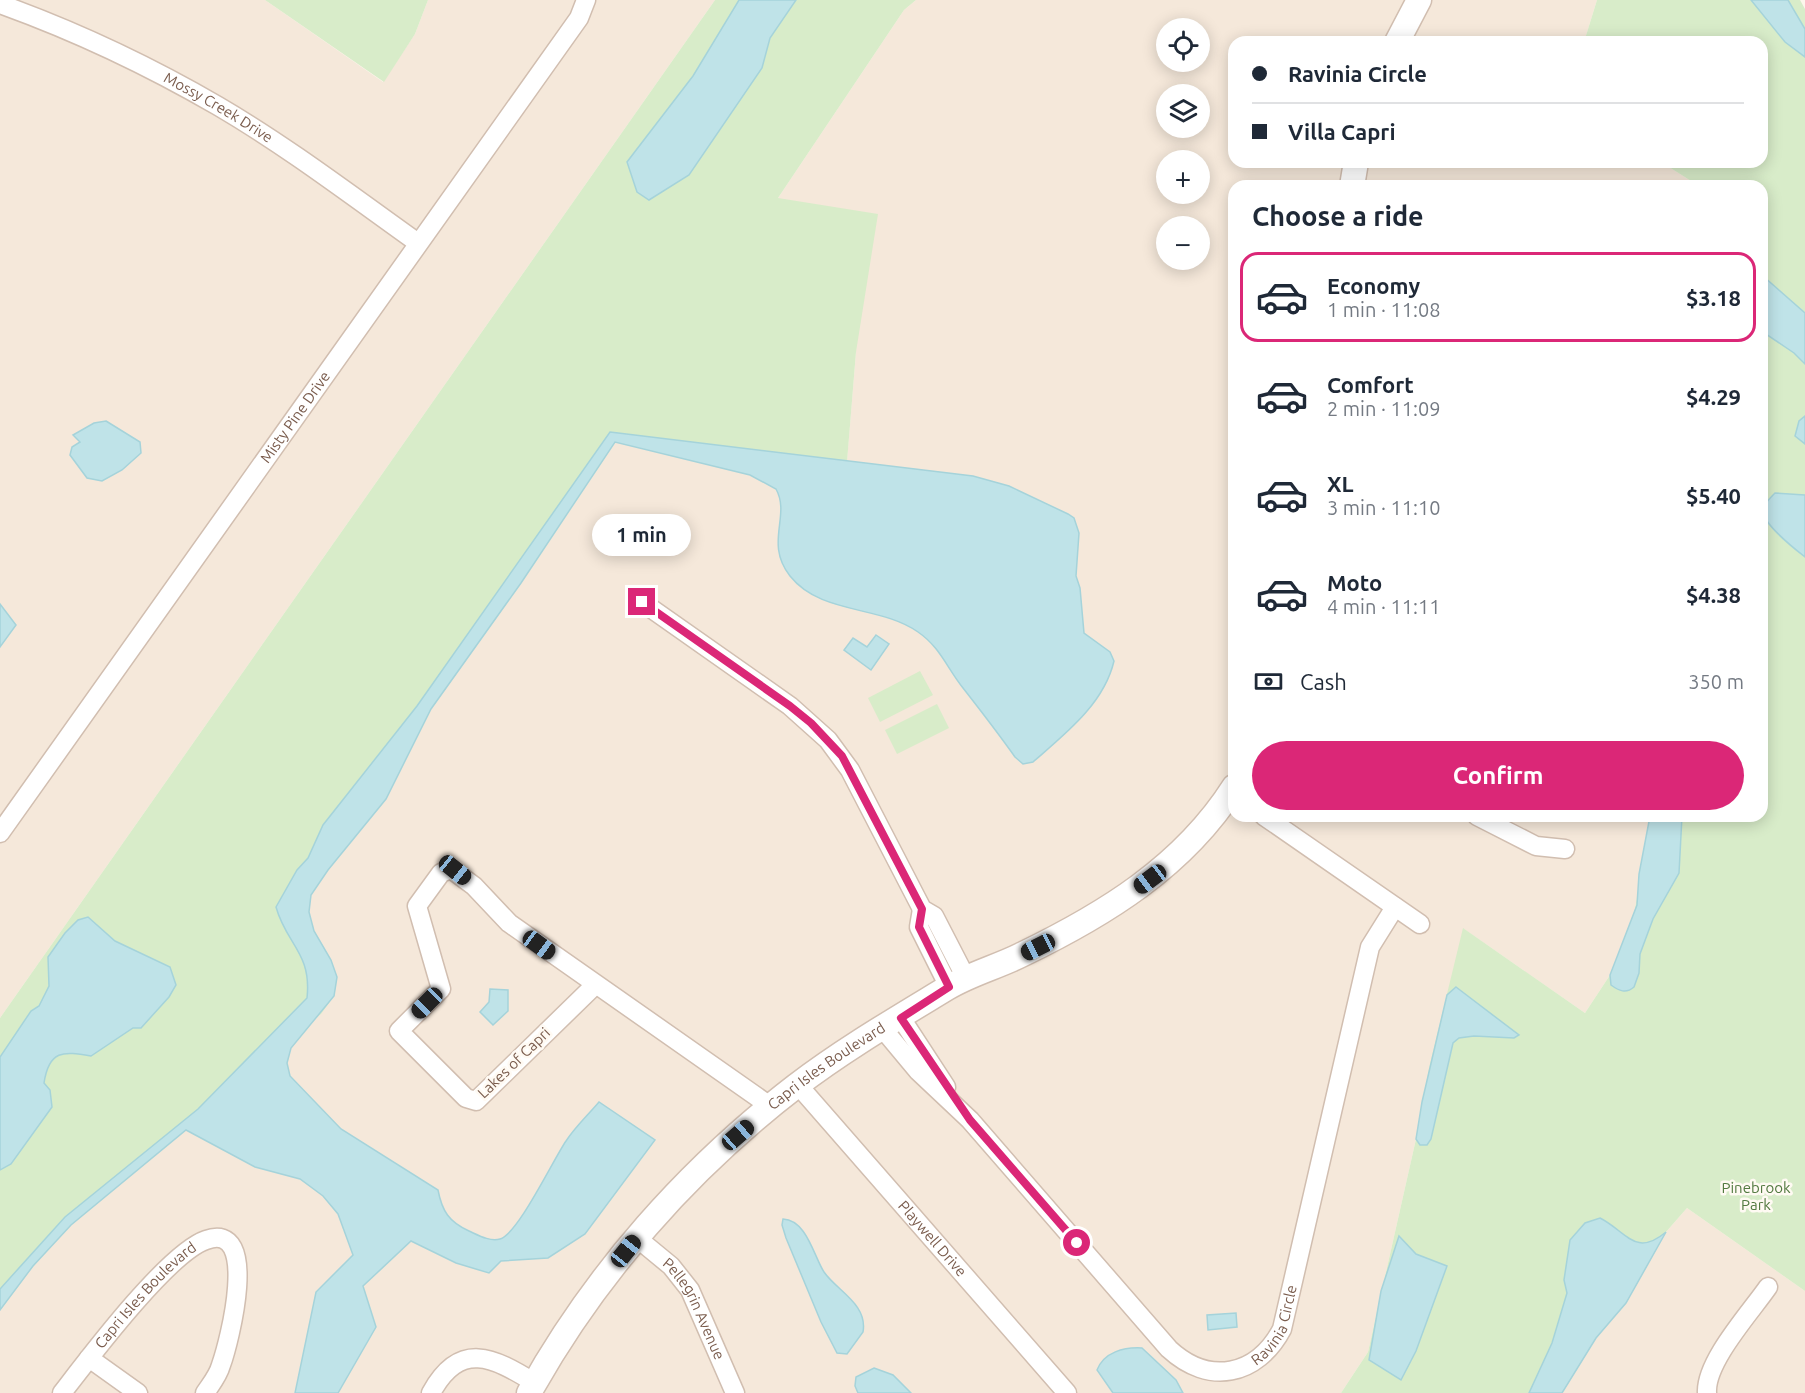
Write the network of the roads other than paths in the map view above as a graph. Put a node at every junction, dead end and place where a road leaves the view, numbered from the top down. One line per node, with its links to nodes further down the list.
1 (586, 0): 5 (street, Misty Pine Drive)
2 (1419, 0): 4 (street)
3 (0, 4): 5 (street, Mossy Creek Drive)
4 (1400, 36)
5 (418, 243): 10 (street, Misty Pine Drive)
6 (642, 602): 14 (street)
7 (1228, 798): 14 (street, Capri Isles Boulevard)
8 (1273, 822): 12 (street)
9 (1489, 822): 11 (street)
10 (0, 833)
11 (1565, 849)
12 (1395, 907): 13 (street); 16 (street, Ravinia Circle)
13 (1420, 924)
14 (957, 982): 16 (street, Capri Isles Boulevard)
15 (595, 985): 15 (street, Lakes of Capri); 18 (street, Lakes of Capri)
16 (892, 1024): 17 (street, Capri Isles Boulevard)
17 (798, 1085): 18 (street, Capri Isles Boulevard); 28 (street, Playwell Drive)
18 (770, 1106): 19 (street, Capri Isles Boulevard)
19 (637, 1238): 22 (street, Capri Isles Boulevard); 27 (street, Pellegrin Avenue)
20 (1768, 1287): 29 (street)
21 (89, 1358): 23 (street, Capri Isles Boulevard); 24 (street, Capri Isles Boulevard); 25 (street, Capri Isles Boulevard)
22 (532, 1388): 26 (street, Capri Isles Boulevard)
23 (62, 1393)
24 (138, 1393)
25 (205, 1393)
26 (431, 1393)
27 (735, 1393)
28 (1067, 1393)
29 (1707, 1393)

